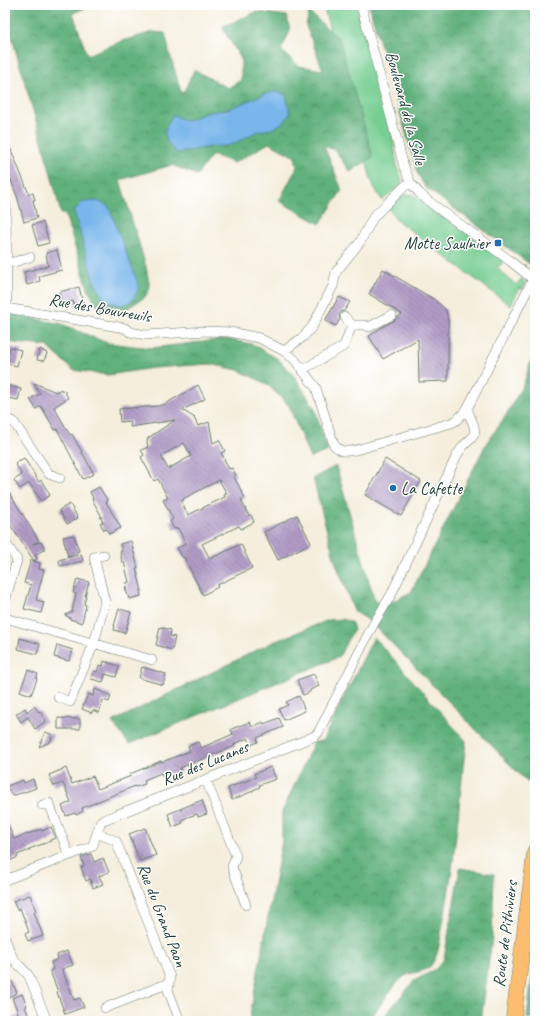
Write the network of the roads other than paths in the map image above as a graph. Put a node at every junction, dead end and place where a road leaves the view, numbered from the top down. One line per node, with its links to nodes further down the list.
1 (361, 5): 2 (street, Boulevard de la Salle)
2 (410, 182): 6 (street, Boulevard de la Salle); 11 (street)
3 (5, 201): 5 (street)
4 (30, 257): 5 (street)
5 (6, 262): 7 (street)
6 (534, 280): 13 (street)
7 (5, 309): 11 (street, Rue des Bouvreuils)
8 (392, 315): 10 (street)
9 (345, 317): 10 (street)
10 (352, 325): 12 (street)
11 (284, 351): 12 (street, Rue des Bouvreuils)
12 (302, 370): 13 (street, Rue des Bouvreuils)
13 (467, 409): 23 (street, Rue des Lucanes)
14 (5, 419): 15 (street)
15 (60, 478)
16 (5, 542): 18 (street)
17 (104, 555): 20 (street)
18 (5, 600)
19 (5, 618): 20 (street)
20 (94, 643): 21 (street); 22 (street)
21 (152, 660)
22 (58, 697)
23 (206, 780): 25 (street, Rue des Lucanes); 29 (street)
24 (42, 805): 27 (street)
25 (97, 833): 27 (street, Rue des Lucanes); 31 (street, Rue du Grand Paon)
26 (535, 851): 35 (main road, Route de Pithiviers)
27 (69, 855): 28 (street, Rue des Lucanes)
28 (5, 880)
29 (246, 905)
30 (5, 938): 33 (street)
31 (169, 983): 32 (street); 34 (street, Rue du Grand Paon)
32 (105, 1008)
33 (46, 1021)
34 (180, 1021)
35 (513, 1021)

